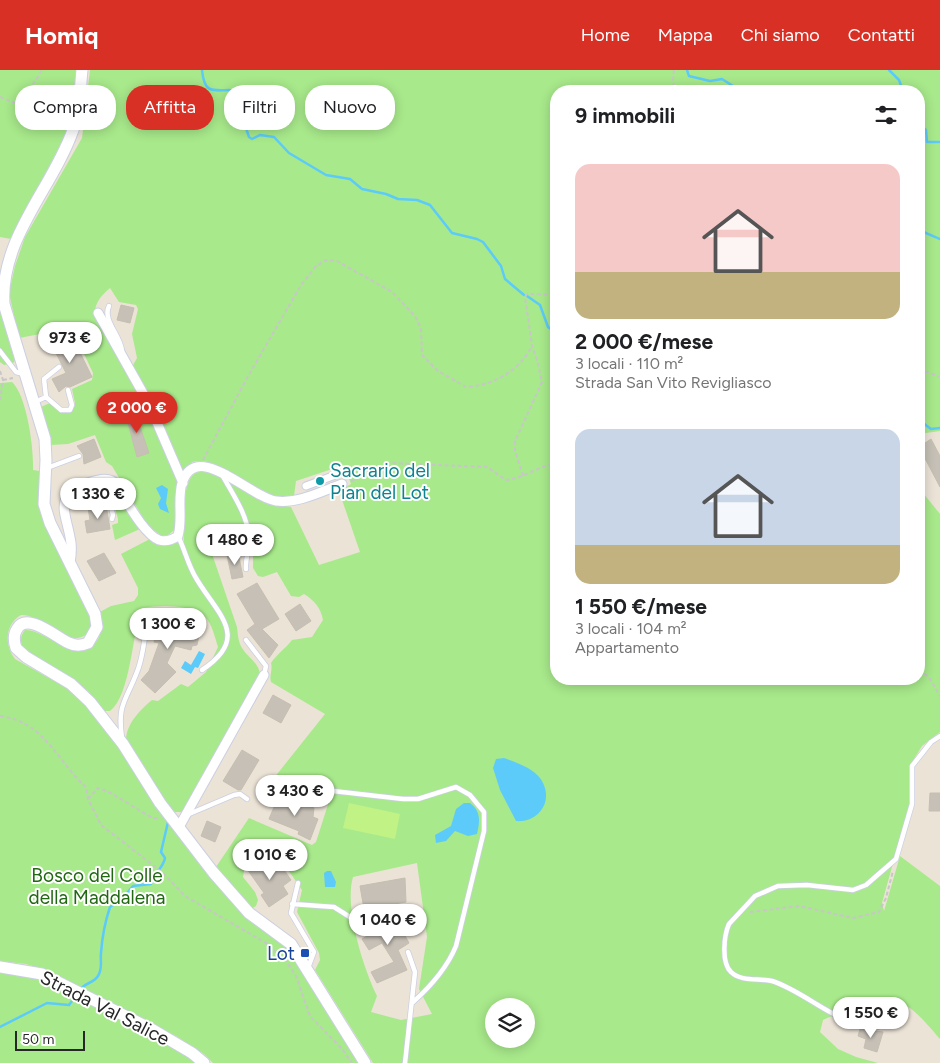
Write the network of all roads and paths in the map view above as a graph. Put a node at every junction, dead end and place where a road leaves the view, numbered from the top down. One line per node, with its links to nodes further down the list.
1 (42, 70): 5 (path)
2 (82, 70): 15 (street)
3 (674, 70): 4 (path)
4 (674, 85)
5 (0, 97)
6 (550, 294): 9 (path)
7 (109, 306): 11 (lane)
8 (98, 313): 11 (street)
9 (532, 346): 23 (path); 27 (path)
10 (0, 351): 15 (lane)
11 (122, 355): 29 (street)
12 (58, 367): 18 (lane)
13 (0, 371): 19 (path)
14 (925, 372): 16 (path)
15 (26, 374): 20 (street)
16 (940, 377)
17 (68, 390): 18 (lane)
18 (46, 397): 20 (lane)
19 (0, 400)
20 (35, 402): 24 (street)
21 (79, 456): 24 (lane)
22 (550, 464): 27 (path)
23 (201, 465): 25 (street); 29 (street)
24 (46, 469): 34 (street)
25 (220, 472): 30 (street); 35 (lane)
26 (338, 474): 31 (street)
27 (523, 477): 30 (path)
28 (109, 479): 32 (lane); 33 (street); 34 (street)
29 (182, 483): 33 (street)
30 (342, 484)
31 (306, 486)
32 (112, 519)
33 (178, 536): 38 (lane)
34 (70, 563): 44 (street)
35 (246, 569)
36 (148, 615): 44 (lane)
37 (246, 640): 40 (lane)
38 (202, 670)
39 (925, 674): 41 (path)
40 (264, 675): 49 (street)
41 (940, 696)
42 (0, 716): 46 (path)
43 (940, 736): 51 (lane)
44 (123, 744): 48 (street)
45 (333, 791): 59 (lane)
46 (88, 799): 48 (path); 62 (path)
47 (247, 799): 49 (lane)
48 (170, 816): 50 (street)
49 (185, 816): 50 (street)
50 (179, 827): 58 (street)
51 (896, 859): 55 (lane); 55 (path)
52 (298, 883): 53 (lane)
53 (292, 904): 54 (lane); 58 (lane)
54 (382, 914)
55 (740, 914): 60 (lane)
56 (408, 952): 59 (lane)
57 (0, 967): 61 (street, Strada Val Salice)
58 (308, 968): 63 (street)
59 (412, 1003): 64 (lane)
60 (878, 1028)
61 (204, 1063)
62 (352, 1063)
63 (365, 1063)
64 (405, 1063)

